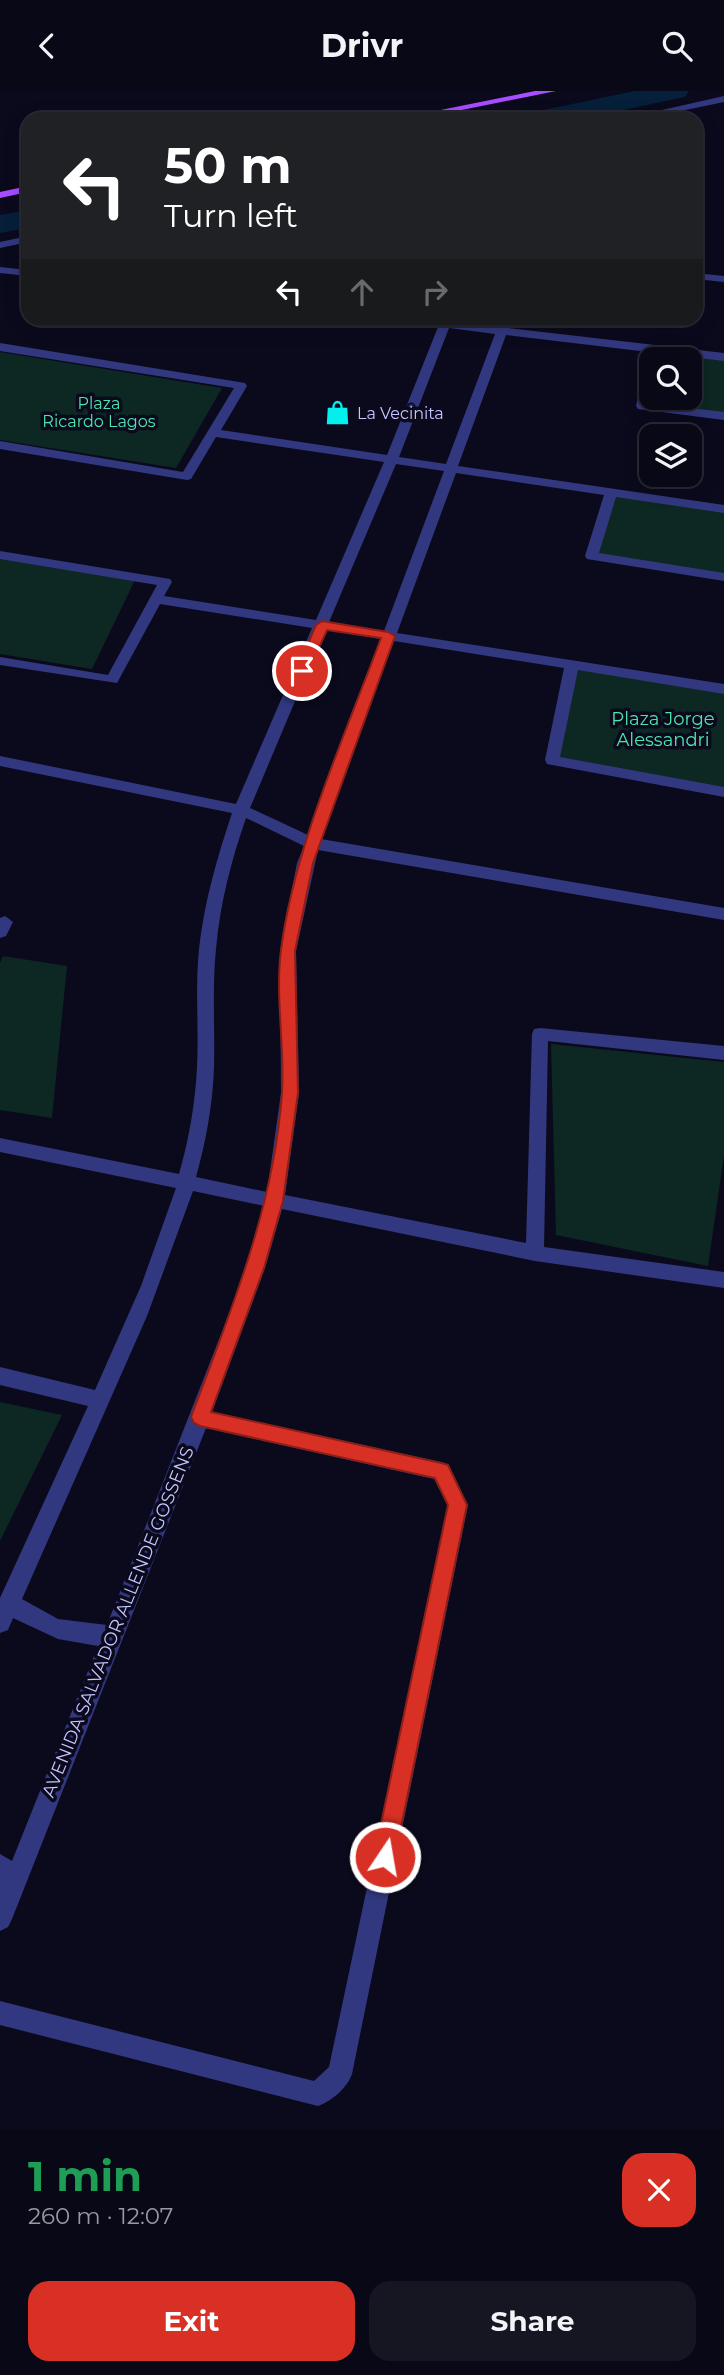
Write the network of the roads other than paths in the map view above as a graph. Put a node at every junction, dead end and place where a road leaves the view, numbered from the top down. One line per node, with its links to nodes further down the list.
1 (551, 91): 3 (main road)
2 (724, 99): 4 (street)
3 (440, 112)
4 (661, 112)
5 (21, 190): 6 (main road)
6 (0, 195)
7 (21, 240): 8 (street)
8 (0, 245)
9 (0, 270): 10 (street)
10 (21, 272)
11 (703, 277): 12 (street)
12 (724, 279)
13 (445, 326): 24 (street)
14 (502, 326): 25 (street, AVENIDA SALVADOR ALLENDE GOSSENS)
15 (507, 326): 17 (street)
16 (0, 347): 22 (street)
17 (639, 351)
18 (702, 356): 19 (street)
19 (724, 357)
20 (675, 410): 21 (street)
21 (724, 416)
22 (213, 433): 23 (street); 24 (street)
23 (0, 445)
24 (392, 459): 25 (street); 31 (street)
25 (450, 468): 26 (street); 32 (street, AVENIDA SALVADOR ALLENDE GOSSENS)
26 (611, 492): 27 (street); 29 (street)
27 (724, 509)
28 (0, 555): 30 (street)
29 (724, 577)
30 (156, 599): 31 (street); 33 (street)
31 (322, 625): 32 (street); 38 (street)
32 (388, 636): 34 (street); 39 (street, AVENIDA SALVADOR ALLENDE GOSSENS)
33 (0, 661)
34 (572, 664): 35 (street); 37 (street)
35 (724, 689)
36 (0, 761): 38 (street)
37 (724, 792)
38 (241, 810): 39 (street); 43 (street)
39 (311, 843): 40 (street); 44 (street, AVENIDA SALVADOR ALLENDE GOSSENS)
40 (724, 914)
41 (724, 1053): 45 (street)
42 (0, 1145): 43 (street)
43 (185, 1182): 44 (street); 48 (street)
44 (275, 1201): 45 (street); 49 (street, AVENIDA SALVADOR ALLENDE GOSSENS)
45 (535, 1252): 46 (street)
46 (724, 1280)
47 (0, 1376): 48 (street)
48 (100, 1400): 50 (street)
49 (200, 1417): 52 (street, AVENIDA SALVADOR ALLENDE GOSSENS); 55 (street)
50 (9, 1602): 51 (street); 52 (street)
51 (0, 1623)
52 (113, 1636): 53 (street, AVENIDA SALVADOR ALLENDE GOSSENS)
53 (8, 1874): 54 (street, AVENIDA SALVADOR ALLENDE GOSSENS)
54 (0, 1919)
55 (0, 2013)

